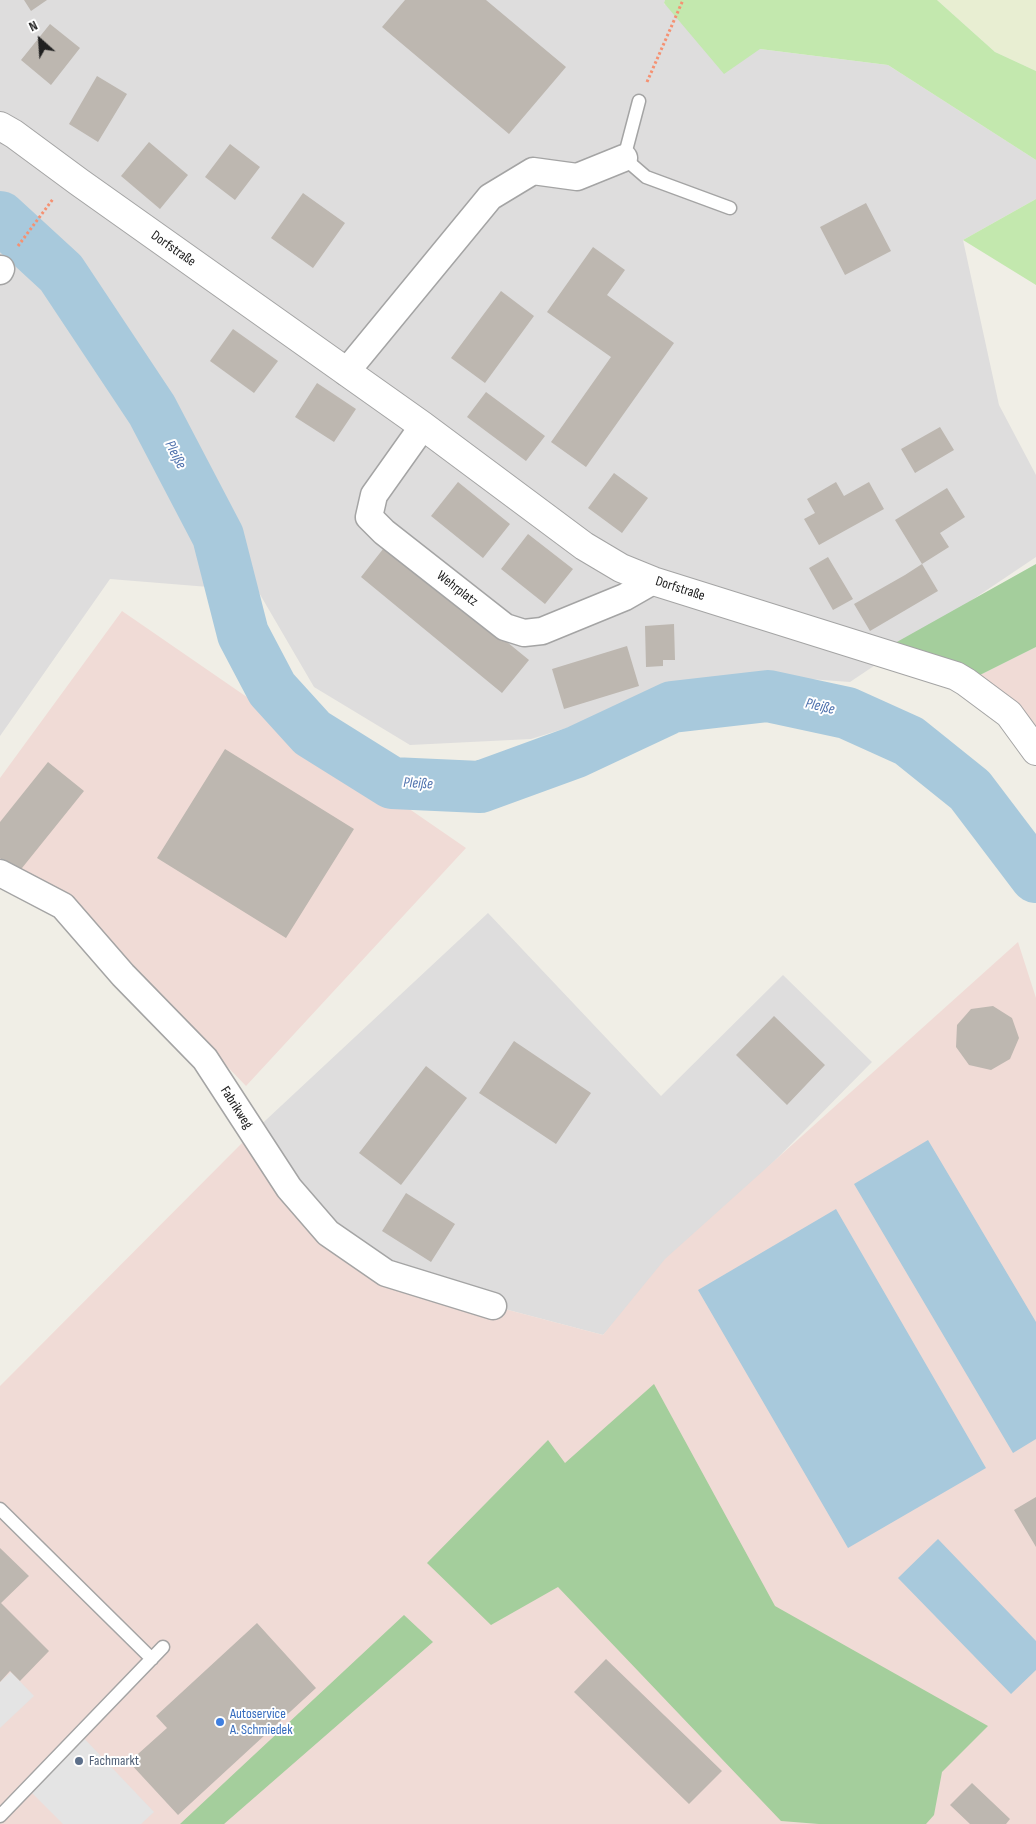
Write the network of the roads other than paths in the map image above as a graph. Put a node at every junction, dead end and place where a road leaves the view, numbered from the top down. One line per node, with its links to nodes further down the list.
1 (639, 101): 3 (lane)
2 (0, 126): 5 (street, Dorfstraße)
3 (624, 158): 4 (lane); 5 (street)
4 (730, 208)
5 (346, 372): 6 (street, Dorfstraße)
6 (423, 426): 7 (street, Dorfstraße); 7 (street, Wehrplatz)
7 (653, 581): 8 (street, Dorfstraße)
8 (1036, 751)
9 (0, 873): 10 (street, Fabrikweg)
10 (493, 1306)
11 (0, 1509): 13 (lane)
12 (163, 1647): 13 (lane)
13 (152, 1659): 14 (lane)
14 (0, 1816)

